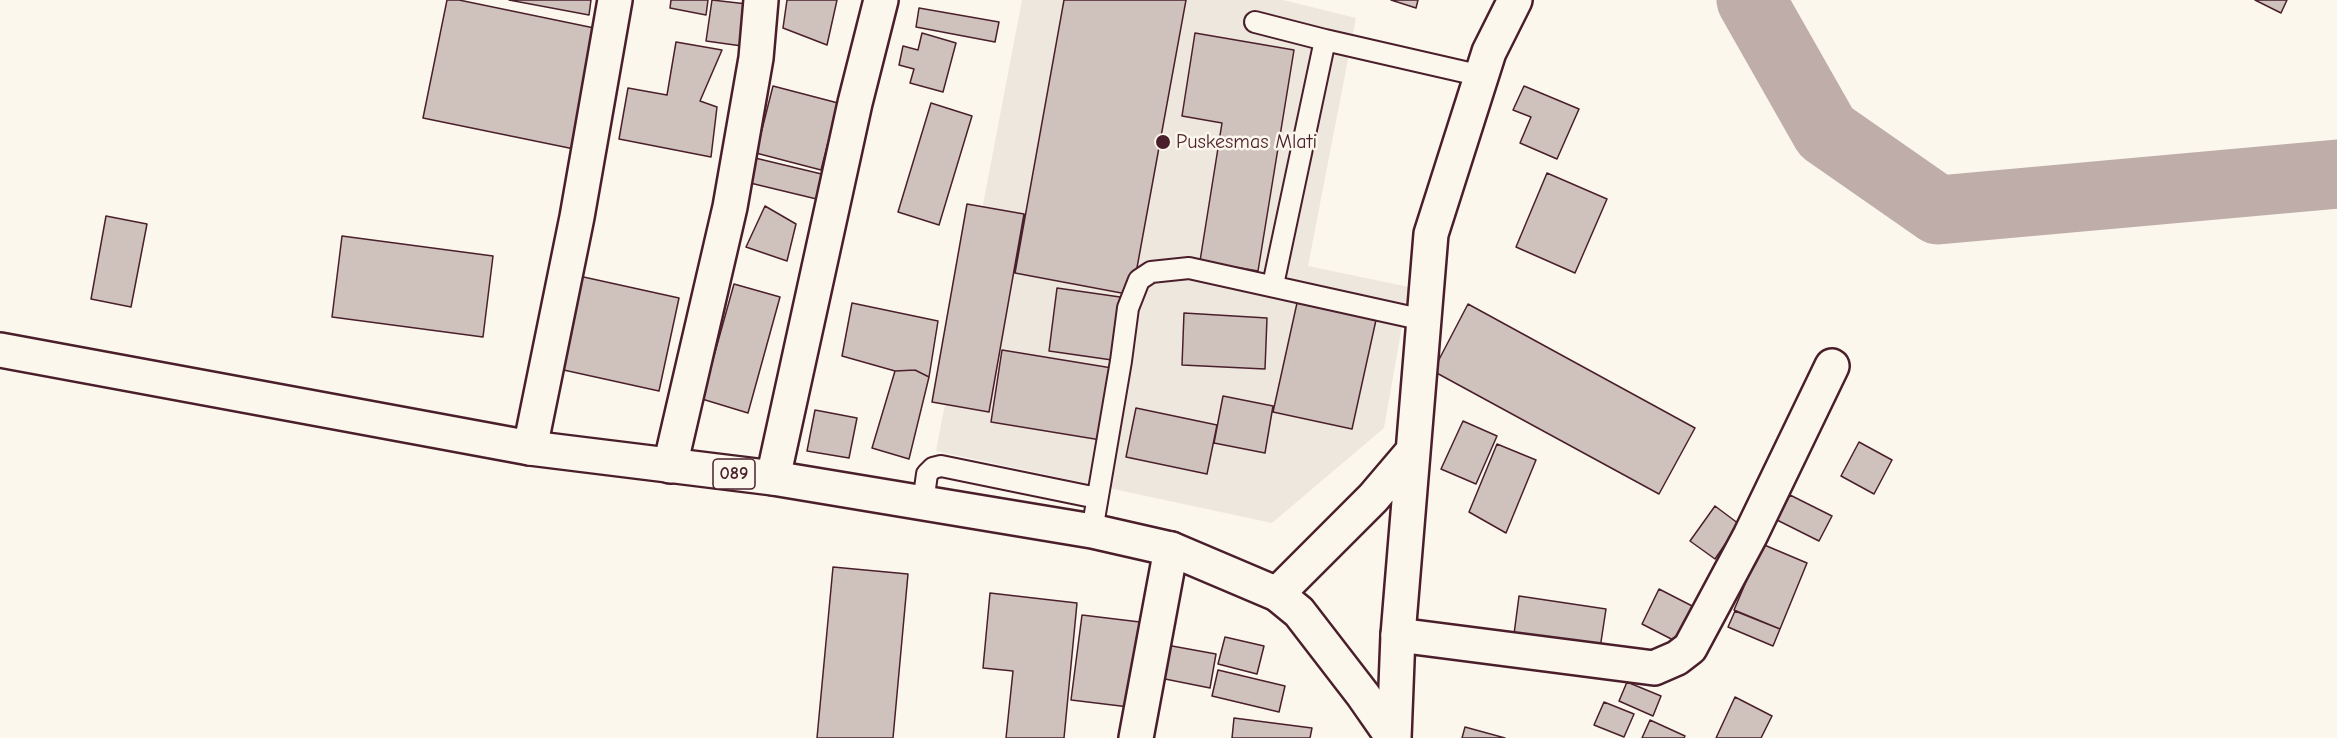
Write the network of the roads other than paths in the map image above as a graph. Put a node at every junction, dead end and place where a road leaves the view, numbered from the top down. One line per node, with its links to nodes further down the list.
1 (615, 0): 12 (main road)
2 (761, 0): 14 (main road)
3 (881, 0): 15 (main road)
4 (1515, 0): 7 (main road)
5 (1255, 22): 6 (lane)
6 (1325, 40): 7 (lane); 8 (lane)
7 (1482, 76): 9 (main road)
8 (1273, 285): 9 (lane); 16 (lane)
9 (1424, 320): 13 (main road)
10 (0, 350): 12 (main road, 089)
11 (1832, 366): 21 (main road)
12 (530, 448): 14 (main road, 089)
13 (1413, 451): 20 (main road); 21 (main road)
14 (670, 466): 15 (main road, 089)
15 (773, 478): 17 (main road, 089)
16 (1097, 498): 17 (lane); 18 (lane)
17 (923, 503): 18 (main road, 089)
18 (1092, 531): 19 (main road, 089)
19 (1171, 549): 20 (main road, 089); 22 (main road)
20 (1277, 594): 23 (main road, 089)
21 (1398, 634): 23 (main road)
22 (1136, 738)
23 (1393, 738)

